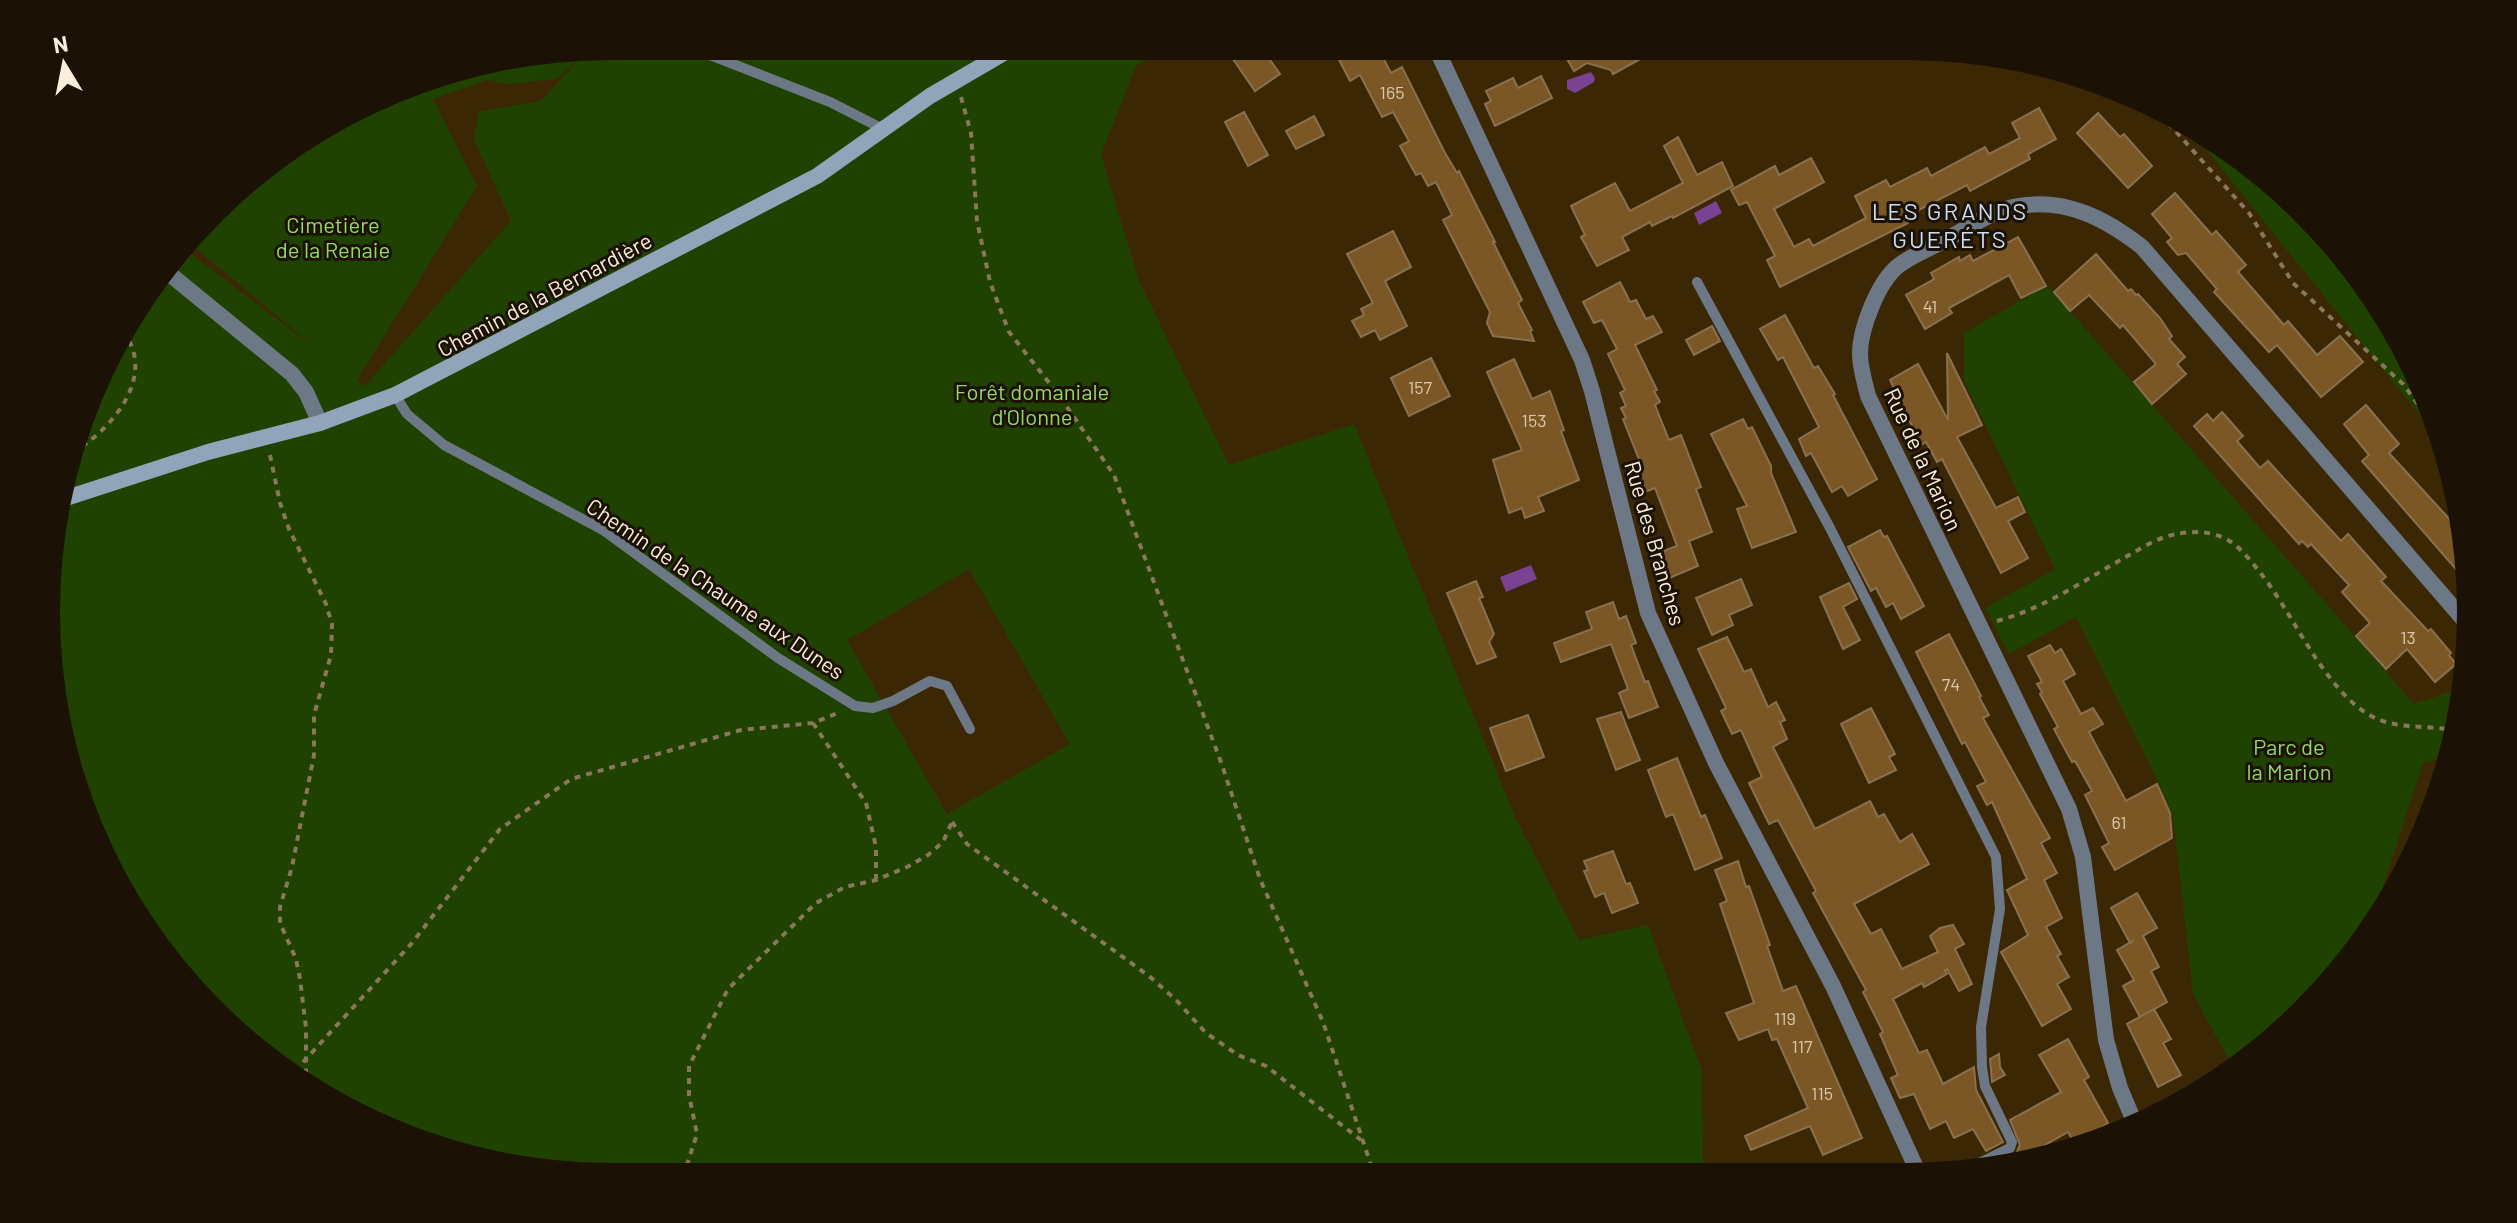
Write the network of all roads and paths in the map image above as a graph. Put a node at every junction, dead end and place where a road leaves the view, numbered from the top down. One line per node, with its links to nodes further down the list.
1 (723, 60): 5 (lane)
2 (992, 60): 4 (street, Chemin de la Bernardière)
3 (1442, 60): 31 (street, Rue des Branches)
4 (956, 81): 5 (street, Chemin de la Bernardière); 27 (path)
5 (883, 129): 10 (street, Chemin de la Bernardière)
6 (2175, 131): 11 (path)
7 (173, 277): 12 (street)
8 (1697, 282): 28 (lane)
9 (131, 342): 14 (path)
10 (395, 395): 12 (street, Chemin de la Bernardière); 18 (lane, Chemin de la Chaume aux Dunes)
11 (2415, 400)
12 (320, 423): 13 (street, Chemin de la Bernardière)
13 (267, 436): 15 (street, Chemin de la Bernardière); 23 (path)
14 (86, 445)
15 (73, 496)
16 (2457, 612): 17 (street, Rue de la Marion)
17 (1980, 625): 20 (path); 26 (street, Rue de la Marion)
18 (855, 706): 19 (path); 21 (lane, Chemin de la Chaume aux Dunes)
19 (813, 723): 22 (path); 23 (path)
20 (2444, 728)
21 (970, 729)
22 (876, 880): 27 (path); 29 (path)
23 (306, 1059): 24 (path); 25 (path)
24 (300, 1066)
25 (306, 1071)
26 (2131, 1114)
27 (1363, 1142): 30 (path)
28 (1996, 1155)
29 (688, 1163)
30 (1370, 1163)
31 (1914, 1163)

